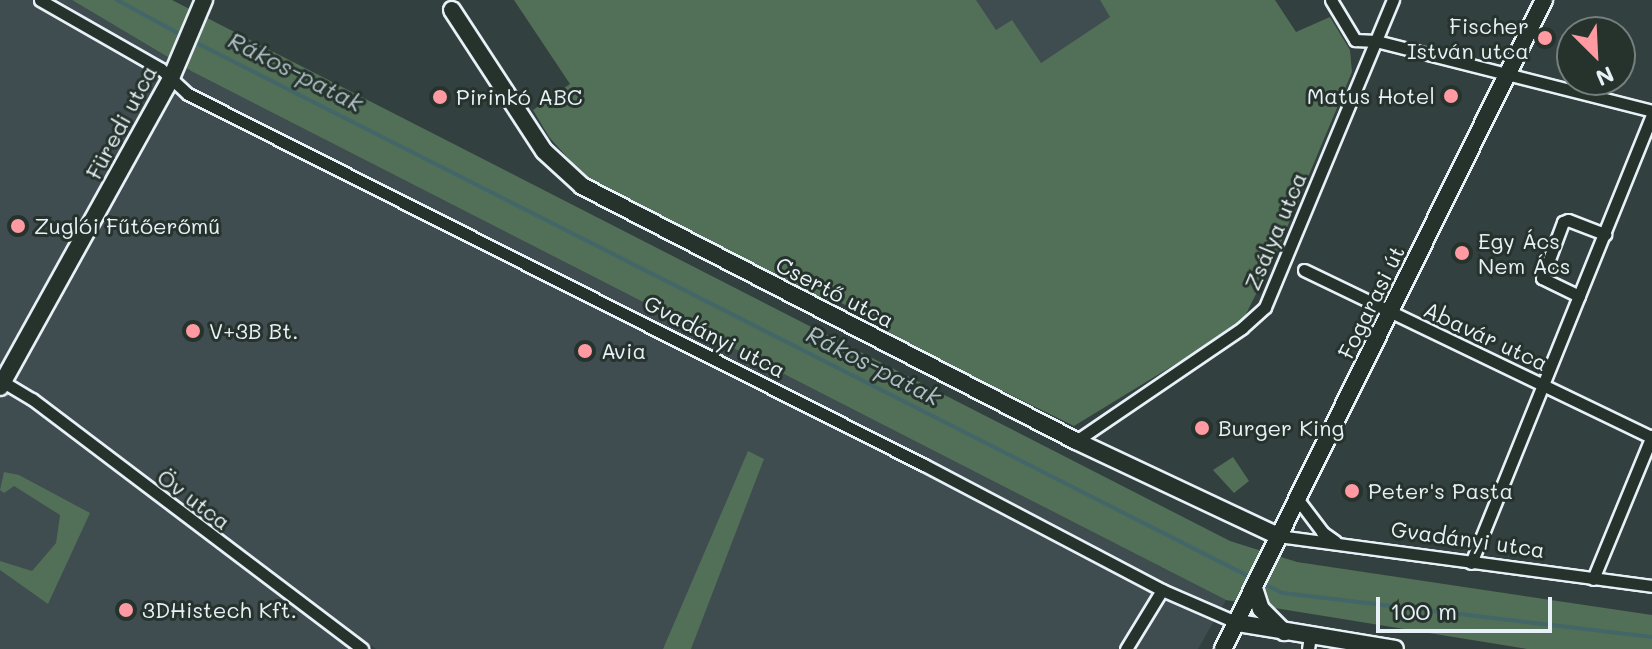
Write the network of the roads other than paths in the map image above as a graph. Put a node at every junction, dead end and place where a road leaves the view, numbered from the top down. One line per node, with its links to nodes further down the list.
1 (40, 0): 9 (street, Gvadányi utca)
2 (204, 0): 9 (street, Füredi utca)
3 (1331, 0): 7 (street)
4 (1393, 0): 7 (street, Zsálya utca)
5 (1544, 0): 8 (street, Fogarasi út)
6 (449, 5): 18 (street, Csertő utca)
7 (1376, 41): 8 (street); 18 (street, Zsálya utca)
8 (1508, 75): 10 (street); 14 (street, Fogarasi út)
9 (171, 78): 15 (street, Füredi utca); 26 (street, Gvadányi utca)
10 (1652, 113): 11 (street)
11 (1605, 234): 13 (street); 13 (street)
12 (1304, 270): 14 (street, Abavár utca)
13 (1579, 296): 16 (street)
14 (1389, 313): 16 (street, Abavár utca); 19 (street, Fogarasi út)
15 (1, 383): 30 (street, Öv utca)
16 (1543, 385): 17 (street, Abavár utca); 22 (street)
17 (1652, 436): 23 (street)
18 (1076, 441): 20 (street, Csertő utca)
19 (1299, 501): 20 (street, Fogarasi út); 21 (street)
20 (1278, 536): 21 (street, Gvadányi utca); 25 (street, Fogarasi út)
21 (1336, 541): 22 (street, Gvadányi utca)
22 (1471, 563): 23 (street, Gvadányi utca)
23 (1593, 579): 24 (street, Gvadányi utca)
24 (1652, 586)
25 (1254, 588): 27 (street, Fogarasi út); 28 (street)
26 (1162, 590): 27 (street, Gvadányi utca); 31 (street)
27 (1238, 623): 28 (street, Gvadányi utca); 32 (street, Fogarasi út)
28 (1285, 632): 29 (street, Gvadányi utca)
29 (1309, 643): 33 (street, Gvadányi utca)
30 (362, 649)
31 (1126, 649)
32 (1226, 649)
33 (1395, 649)

